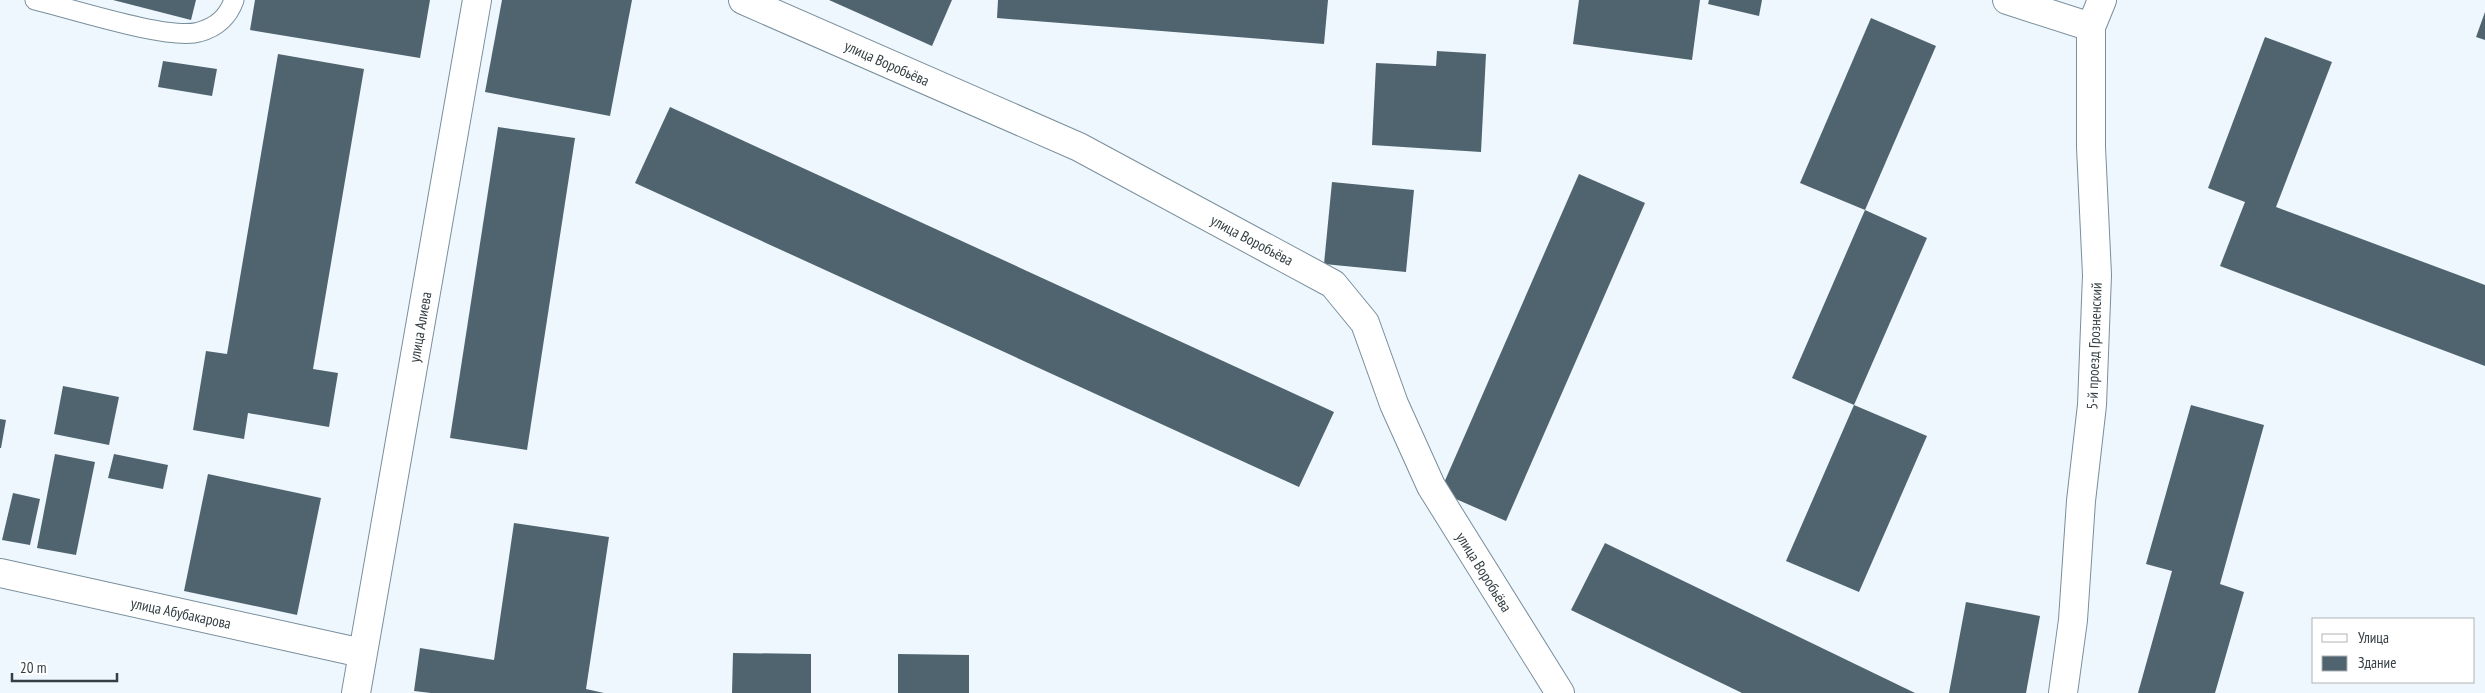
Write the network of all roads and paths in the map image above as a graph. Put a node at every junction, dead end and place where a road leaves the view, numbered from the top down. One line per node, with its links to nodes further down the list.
1 (35, 0): 2 (lane)
2 (234, 0)
3 (478, 0): 9 (street, улица Алиева)
4 (743, 0): 11 (street, улица Воробьёва)
5 (2008, 0): 7 (street)
6 (2102, 0): 7 (street, 5-й проезд Грозненский)
7 (2091, 27): 12 (street, 5-й проезд Грозненский)
8 (0, 573): 9 (street, улица Абубакарова)
9 (362, 653): 10 (street, улица Алиева)
10 (356, 693)
11 (1560, 693)
12 (2063, 693)

